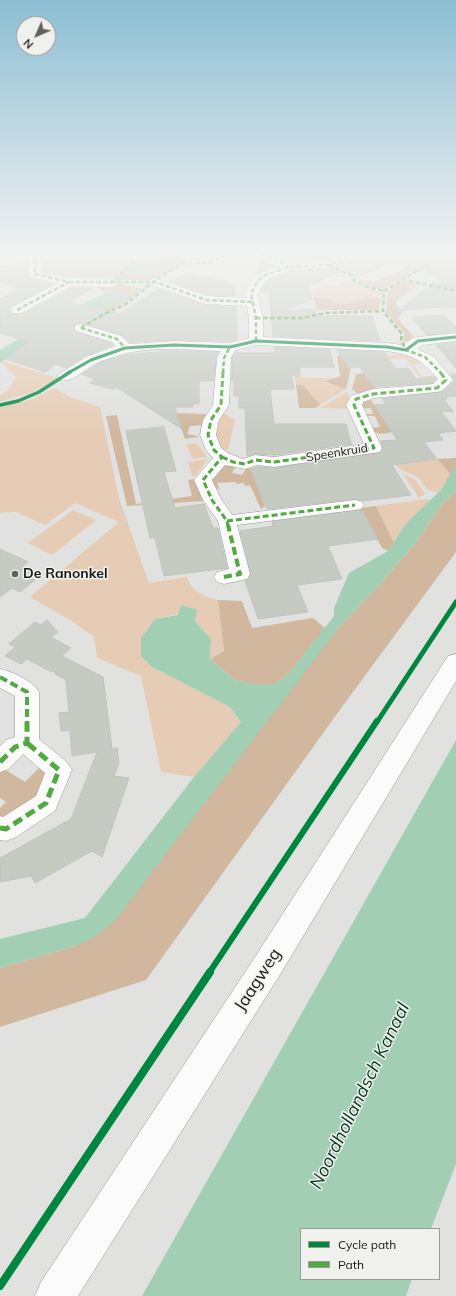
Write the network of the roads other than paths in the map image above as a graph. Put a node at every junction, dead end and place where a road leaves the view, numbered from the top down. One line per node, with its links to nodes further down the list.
1 (255, 314): 4 (street)
2 (81, 328): 6 (street)
3 (456, 337): 7 (street)
4 (256, 341): 5 (street); 7 (street)
5 (230, 347): 6 (street); 9 (street)
6 (125, 348): 8 (street)
7 (406, 350): 9 (street, Speenkruid)
8 (64, 377)
9 (222, 457): 11 (street)
10 (355, 505): 11 (street)
11 (227, 521): 12 (street)
12 (224, 577)
13 (456, 662): 18 (street, Jaagweg)
14 (0, 677): 15 (street)
15 (27, 743): 16 (street); 17 (street)
16 (0, 762)
17 (0, 828)
18 (55, 1296)

